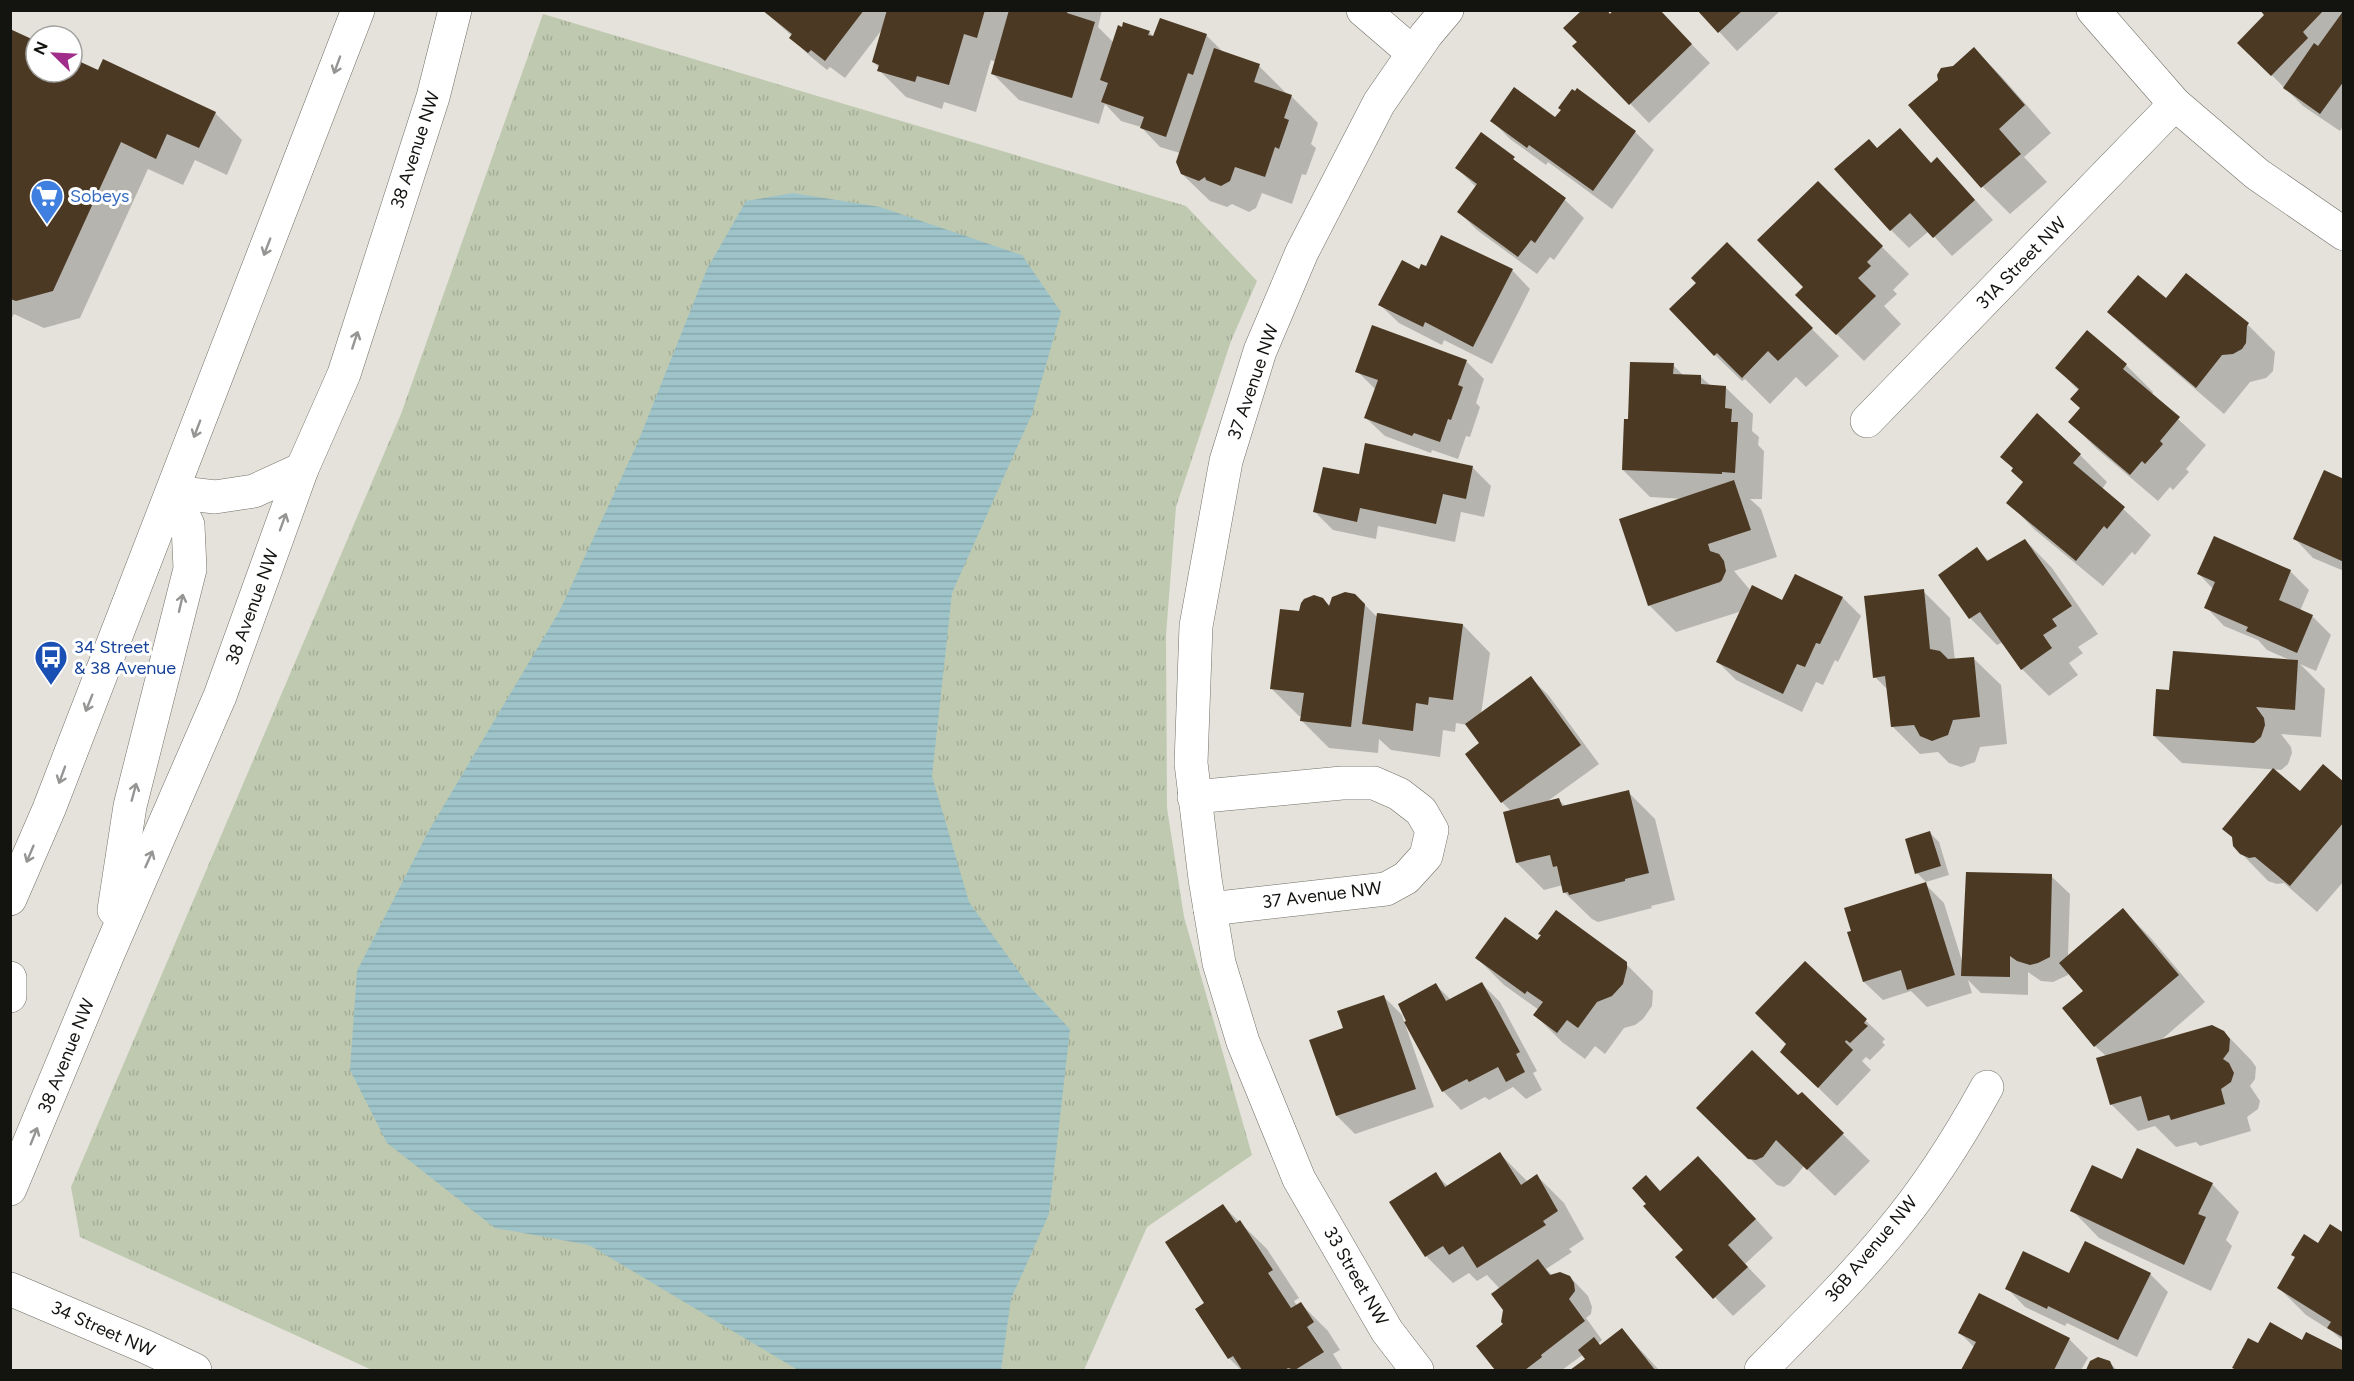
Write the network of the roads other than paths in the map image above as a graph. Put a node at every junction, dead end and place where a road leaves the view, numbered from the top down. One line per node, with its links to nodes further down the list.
1 (358, 10): 11 (street, one-way to 11)
2 (455, 10): 10 (street, 38 Avenue NW, one-way to 2)
3 (1363, 10): 6 (street)
4 (1447, 10): 6 (street, 37 Avenue NW)
5 (2093, 10): 7 (street)
6 (1413, 53): 12 (street, 37 Avenue NW)
7 (2175, 104): 8 (street); 9 (street, 31A Street NW)
8 (2343, 234)
9 (1867, 422)
10 (302, 469): 11 (street); 15 (street, 38 Avenue NW, one-way to 10)
11 (173, 492): 13 (street, one-way to 13); 15 (street, one-way to 11)
12 (1194, 797): 14 (street, 37 Avenue NW); 14 (street, 37 Avenue NW)
13 (10, 899)
14 (1210, 909): 19 (street, 37 Avenue NW)
15 (108, 954): 20 (street, 38 Avenue NW, one-way to 15)
16 (10, 978): 17 (street)
17 (10, 996)
18 (1987, 1087): 24 (street, 36B Avenue NW)
19 (1299, 1179): 23 (street, 33 Street NW)
20 (10, 1189)
21 (10, 1289): 22 (street, 34 Street NW)
22 (195, 1371)
23 (1417, 1371)
24 (1761, 1371)

